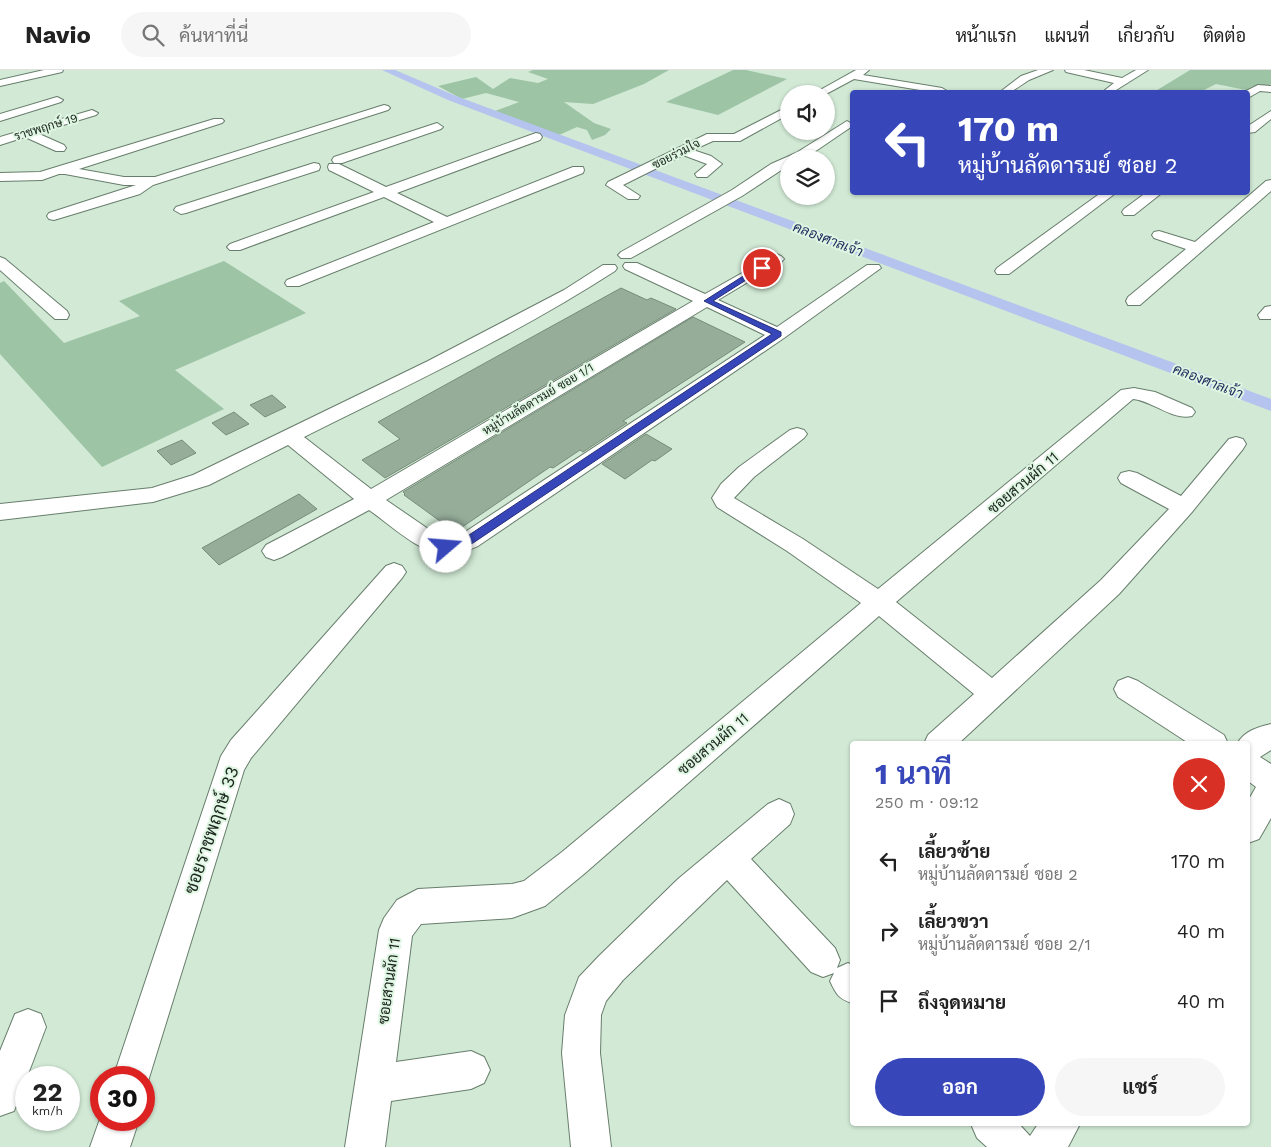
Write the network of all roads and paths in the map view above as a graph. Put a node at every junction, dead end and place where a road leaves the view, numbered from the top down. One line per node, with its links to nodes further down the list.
1 (58, 70): 9 (street)
2 (864, 70): 7 (street)
3 (1048, 70): 13 (street)
4 (1056, 70): 5 (street)
5 (1069, 70): 8 (street)
6 (1143, 70): 8 (street)
7 (853, 76): 10 (street); 12 (street)
8 (1124, 82): 14 (street)
9 (0, 83)
10 (835, 85)
11 (1271, 89): 15 (street)
12 (931, 90)
13 (1008, 90)
14 (1110, 90)
15 (1250, 94)
16 (58, 100): 21 (street)
17 (384, 108): 31 (street)
18 (92, 113): 26 (street, ราชพฤกษ์ 19)
19 (780, 114): 34 (street, ซอยร่วมใจ)
20 (1271, 114): 25 (street)
21 (0, 118)
22 (218, 121): 41 (street)
23 (845, 121): 33 (street)
24 (437, 127): 37 (street)
25 (1250, 130)
26 (26, 133): 29 (street, ราชพฤกษ์ 19); 30 (street)
27 (536, 137): 49 (street)
28 (806, 140): 32 (street)
29 (0, 141)
30 (60, 148)
31 (256, 149): 35 (street); 46 (street)
32 (790, 150)
33 (808, 150)
34 (683, 151): 43 (street); 52 (street, ซอยร่วมใจ)
35 (282, 154)
36 (300, 157): 38 (street)
37 (336, 163): 38 (street); 49 (street)
38 (316, 164): 53 (street)
39 (780, 165): 61 (street)
40 (0, 167): 41 (street)
41 (61, 170): 44 (street); 46 (street)
42 (578, 170): 56 (street)
43 (702, 174)
44 (42, 176): 45 (street); 48 (street)
45 (0, 177)
46 (149, 182): 55 (street)
47 (1271, 184): 59 (street)
48 (11, 187)
49 (385, 192): 56 (street); 58 (street)
50 (1107, 195): 64 (street)
51 (1153, 195): 54 (street)
52 (633, 196)
53 (181, 210)
54 (1129, 212)
55 (54, 216)
56 (446, 222): 65 (street)
57 (1159, 235): 59 (street)
58 (235, 247)
59 (1196, 247): 67 (street)
60 (776, 259): 66 (street, หมู่บ้านลัดดารมย์ ซอย 1/1)
61 (628, 261): 66 (street); 72 (street)
62 (0, 262): 68 (street)
63 (873, 268): 69 (street)
64 (1003, 272)
65 (293, 284)
66 (708, 301): 69 (street); 75 (street, หมู่บ้านลัดดารมย์ ซอย 1/1)
67 (1134, 301)
68 (61, 315)
69 (778, 334): 75 (street)
70 (1184, 412): 80 (street, ซอยสวนผัก 11)
71 (797, 434): 80 (street)
72 (290, 437): 75 (street); 77 (street)
73 (1236, 444): 76 (street)
74 (1129, 478): 76 (street)
75 (370, 500): 78 (street, หมู่บ้านลัดดารมย์ ซอย 1/1)
76 (1184, 507): 82 (street)
77 (0, 512)
78 (274, 551)
79 (394, 572): 95 (street, ซอยราชพฤกษ์ 33)
80 (879, 602): 82 (street); 97 (street, ซอยสวนผัก 11)
81 (1128, 690): 85 (street)
82 (992, 693): 84 (street)
83 (1271, 737): 86 (street)
84 (941, 741)
85 (1209, 741)
86 (1250, 746)
87 (1250, 766): 88 (street)
88 (1271, 780)
89 (1271, 790): 91 (street)
90 (780, 814): 92 (street)
91 (1250, 825)
92 (728, 857): 93 (street); 104 (street)
93 (841, 975)
94 (28, 1028): 98 (street)
95 (136, 1066)
96 (471, 1070): 97 (street)
97 (374, 1084): 103 (street, ซอยสวนผัก 11)
98 (0, 1096)
99 (993, 1126): 105 (street)
100 (1059, 1126): 106 (street)
101 (115, 1131): 102 (street)
102 (110, 1147)
103 (365, 1147)
104 (591, 1147)
105 (1015, 1147)
106 (1046, 1147)

